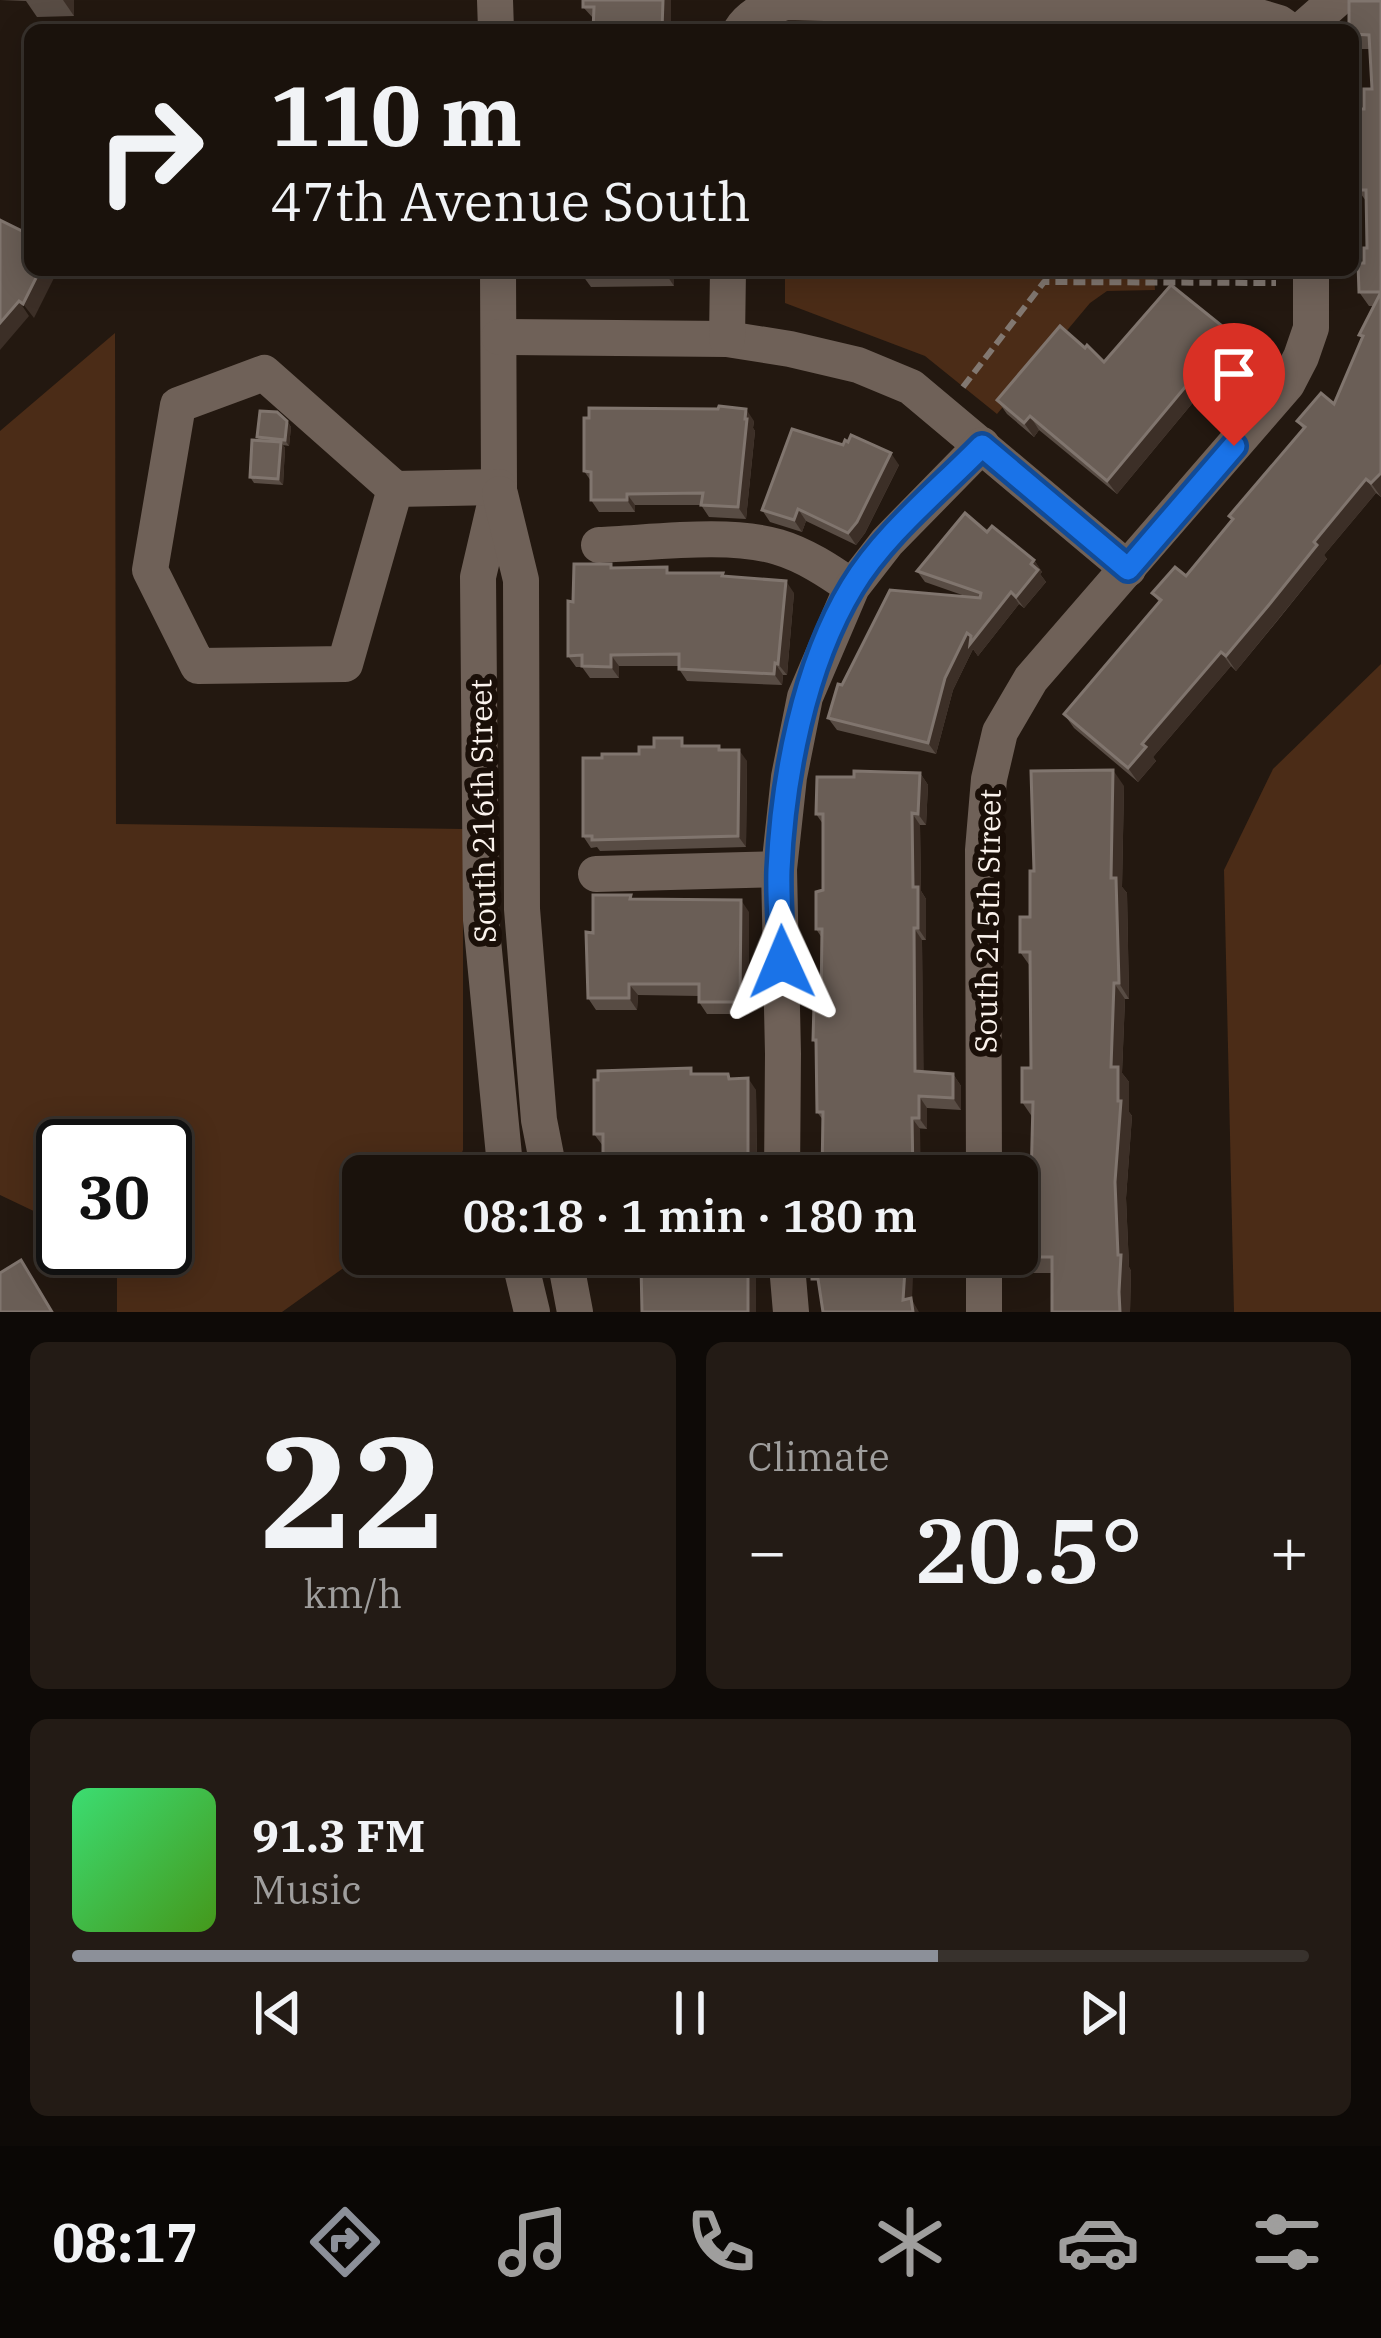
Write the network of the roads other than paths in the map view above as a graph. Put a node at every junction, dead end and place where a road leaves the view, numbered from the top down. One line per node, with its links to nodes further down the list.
1 (1336, 0): 4 (street)
2 (747, 24): 3 (street)
3 (1280, 24)
4 (1309, 24)
5 (498, 276): 8 (street, South 216th Street)
6 (728, 276): 9 (street)
7 (1295, 276): 14 (street, South 215th Street)
8 (499, 337): 9 (street); 11 (street, South 216th Street)
9 (727, 340): 10 (street)
10 (982, 446): 14 (street); 15 (street)
11 (499, 487): 12 (street); 18 (street, South 216th Street); 19 (street, South 216th Street)
12 (395, 488): 12 (street)
13 (599, 544): 15 (street)
14 (1128, 569): 21 (street, South 215th Street)
15 (852, 586): 16 (street)
16 (779, 869): 17 (street); 20 (street)
17 (596, 874)
18 (503, 1155)
19 (546, 1155)
20 (782, 1155)
21 (984, 1155)
22 (523, 1275): 26 (street)
23 (568, 1275): 27 (street)
24 (787, 1275): 28 (street)
25 (984, 1275): 29 (street)
26 (532, 1312)
27 (575, 1312)
28 (790, 1312)
29 (984, 1312)

